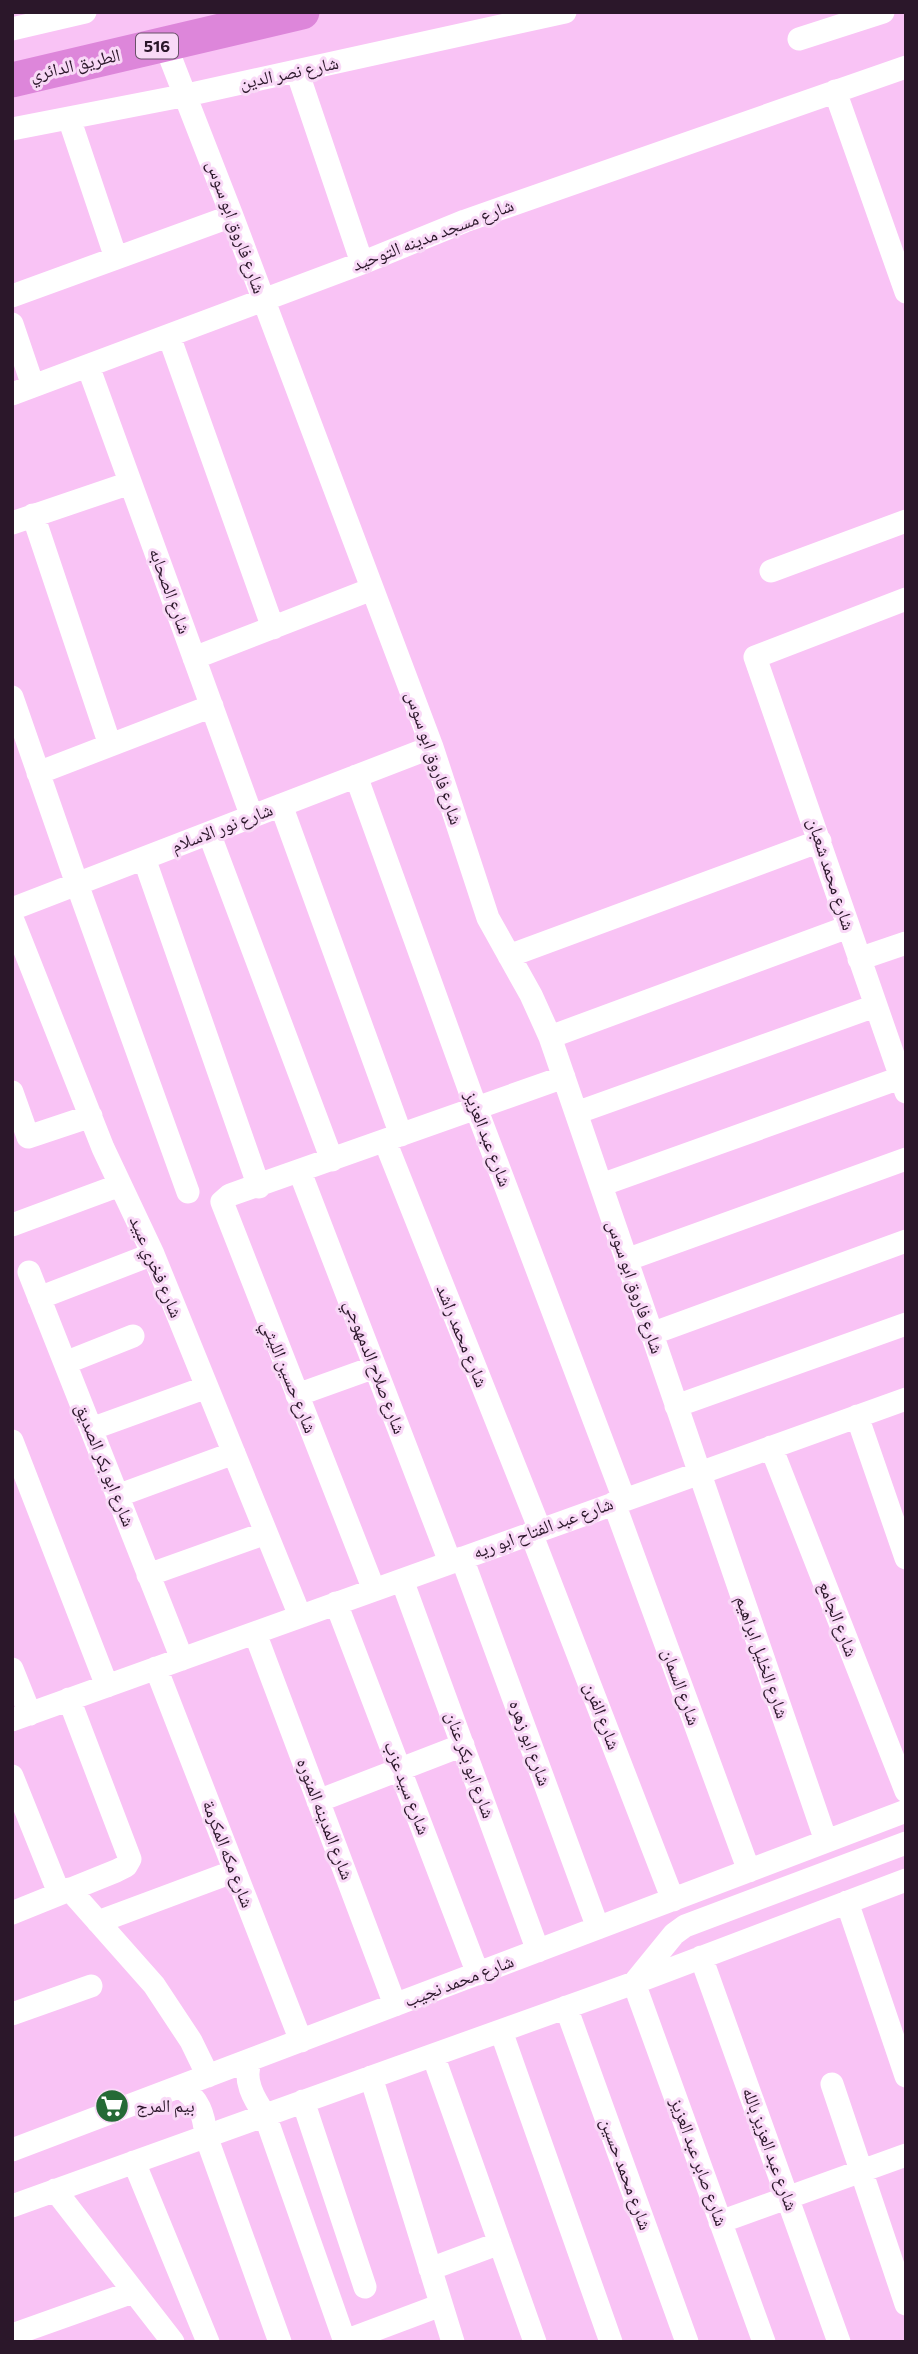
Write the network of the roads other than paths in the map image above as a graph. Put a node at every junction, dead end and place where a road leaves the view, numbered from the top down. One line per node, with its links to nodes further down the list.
1 (85, 12): 5 (street)
2 (302, 12): 7 (highway, الطريق الدائري / 516)
3 (565, 12): 9 (street, شارع نصر الدين)
4 (883, 12): 6 (street)
5 (12, 29)
6 (799, 39)
7 (165, 44): 10 (highway, الطريق الدائري / 516); 12 (street, شارع فاروق ابو سوس)
8 (906, 67): 11 (street, شارع مسجد مدينه التوحيد)
9 (297, 71): 12 (street, شارع نصر الدين); 17 (street)
10 (12, 80)
11 (835, 91): 17 (street, شارع مسجد مدينه التوحيد); 18 (street)
12 (187, 95): 13 (street, شارع نصر الدين); 15 (street, شارع فاروق ابو سوس)
13 (69, 118): 14 (street, شارع نصر الدين); 16 (street)
14 (12, 129)
15 (232, 216): 16 (street); 20 (street, شارع فاروق ابو سوس)
16 (116, 258): 19 (street)
17 (362, 263): 20 (street, شارع مسجد مدينه التوحيد)
18 (906, 292)
19 (12, 296)
20 (264, 301): 22 (street, شارع مسجد مدينه التوحيد); 29 (street, شارع فاروق ابو سوس)
21 (12, 324): 24 (street)
22 (169, 336): 23 (street, شارع مسجد مدينه التوحيد); 31 (street)
23 (88, 366): 24 (street, شارع مسجد مدينه التوحيد); 25 (street, شارع الصحابه)
24 (23, 390)
25 (130, 483): 26 (street); 32 (street, شارع الصحابه)
26 (23, 519): 35 (street)
27 (906, 521): 28 (street)
28 (771, 571)
29 (372, 589): 31 (street); 36 (street, شارع فاروق ابو سوس)
30 (906, 599): 42 (street, شارع محمد شعبان)
31 (273, 628): 32 (street)
32 (194, 658): 34 (street, شارع الصحابه)
33 (12, 697): 37 (street)
34 (212, 706): 35 (street); 40 (street, شارع الصحابه)
35 (110, 745): 37 (street)
36 (432, 747): 38 (street, شارع نور الاسلام); 49 (street, شارع فاروق ابو سوس)
37 (38, 773): 44 (street)
38 (356, 776): 39 (street, شارع نور الاسلام); 56 (street, شارع عبد العزيز)
39 (281, 805): 40 (street, شارع نور الاسلام); 59 (street, شارع محمد راشد)
40 (252, 817): 41 (street, شارع نور الاسلام)
41 (209, 833): 43 (street, شارع نور الاسلام); 61 (street)
42 (820, 841): 47 (street, شارع محمد شعبان); 49 (street)
43 (144, 858): 44 (street, شارع نور الاسلام); 65 (street)
44 (77, 884): 45 (street, شارع نور الاسلام); 66 (street)
45 (12, 909)
46 (12, 918): 58 (street, شارع فخري عبيد)
47 (848, 927): 50 (street, شارع محمد شعبان); 52 (street)
48 (906, 943): 50 (street)
49 (509, 956): 52 (street, شارع فاروق ابو سوس)
50 (859, 959): 51 (street, شارع محمد شعبان)
51 (875, 1006): 54 (street, شارع محمد شعبان); 57 (street)
52 (550, 1037): 53 (street, شارع فاروق ابو سوس)
53 (564, 1077): 56 (street); 57 (street, شارع فاروق ابو سوس)
54 (903, 1085): 64 (street)
55 (12, 1092): 58 (street)
56 (476, 1108): 59 (street); 89 (street, شارع عبد العزيز)
57 (576, 1113): 64 (street, شارع فاروق ابو سوس)
58 (91, 1116): 63 (street, شارع فخري عبيد)
59 (393, 1138): 61 (street); 90 (street, شارع محمد راشد)
60 (906, 1159): 70 (street)
61 (332, 1160): 62 (street)
62 (300, 1172): 65 (street); 77 (street, شارع صلاح الدمهوجي)
63 (120, 1185): 67 (street); 69 (street, شارع فخري عبيد)
64 (601, 1185): 70 (street, شارع فاروق ابو سوس)
65 (259, 1187): 79 (street, شارع حسين الليثي)
66 (188, 1192)
67 (12, 1225)
68 (906, 1241): 74 (street)
69 (153, 1254): 72 (street); 78 (street, شارع فخري عبيد)
70 (626, 1260): 74 (street, شارع فاروق ابو سوس)
71 (29, 1272): 72 (street, شارع ابو بكر الصديق)
72 (39, 1298): 76 (street, شارع ابو بكر الصديق)
73 (906, 1324): 81 (street)
74 (651, 1334): 81 (street, شارع فاروق ابو سوس)
75 (133, 1336): 76 (street)
76 (65, 1363): 83 (street, شارع ابو بكر الصديق)
77 (375, 1367): 79 (street); 93 (street, شارع صلاح الدمهوجي)
78 (206, 1387): 83 (street); 86 (street, شارع فخري عبيد)
79 (297, 1395): 96 (street, شارع حسين الليثي)
80 (906, 1399): 82 (street, شارع عبد الفتاح ابو ريه)
81 (676, 1406): 87 (street, شارع فاروق ابو سوس)
82 (857, 1416): 85 (street, شارع عبد الفتاح ابو ريه); 92 (street)
83 (91, 1429): 88 (street, شارع ابو بكر الصديق)
84 (12, 1441): 103 (street)
85 (771, 1447): 87 (street, شارع عبد الفتاح ابو ريه); 109 (street, شارع الجامع)
86 (234, 1453): 88 (street); 91 (street, شارع فخري عبيد)
87 (699, 1472): 89 (street, شارع عبد الفتاح ابو ريه); 113 (street, شارع الخليل ابراهيم)
88 (117, 1496): 94 (street, شارع ابو بكر الصديق)
89 (619, 1501): 90 (street, شارع عبد الفتاح ابو ريه); 116 (street, شارع السمان)
90 (535, 1531): 93 (street, شارع عبد الفتاح ابو ريه); 119 (street, شارع الفرن)
91 (266, 1533): 94 (street); 98 (street, شارع فخري عبيد)
92 (906, 1559)
93 (456, 1560): 95 (street, شارع عبد الفتاح ابو ريه); 123 (street, شارع ابو زهره)
94 (148, 1575): 100 (street, شارع ابو بكر الصديق)
95 (402, 1580): 96 (street, شارع عبد الفتاح ابو ريه); 106 (street, شارع ابو بكر عنان)
96 (374, 1590): 97 (street, شارع عبد الفتاح ابو ريه)
97 (336, 1603): 98 (street, شارع عبد الفتاح ابو ريه); 107 (street, شارع سيد عزب)
98 (300, 1616): 99 (street, شارع عبد الفتاح ابو ريه)
99 (255, 1633): 100 (street, شارع عبد الفتاح ابو ريه); 110 (street, شارع المدينه المنوره)
100 (181, 1659): 101 (street, شارع عبد الفتاح ابو ريه)
101 (156, 1668): 103 (street, شارع عبد الفتاح ابو ريه); 115 (street, شارع مكه المكرمة)
102 (12, 1669): 105 (street)
103 (107, 1686): 104 (street, شارع عبد الفتاح ابو ريه)
104 (69, 1699): 105 (street, شارع عبد الفتاح ابو ريه); 118 (street)
105 (21, 1717)
106 (463, 1745): 107 (street); 124 (street, شارع ابو بكر عنان)
107 (400, 1769): 110 (street); 126 (street, شارع سيد عزب)
108 (12, 1776): 112 (street)
109 (906, 1791)
110 (318, 1801): 129 (street, شارع المدينه المنوره)
111 (906, 1811): 113 (street, شارع محمد نجيب)
112 (20, 1817): 118 (street)
113 (826, 1842): 116 (street, شارع محمد نجيب)
114 (906, 1843): 127 (street)
115 (235, 1871): 122 (street); 133 (street, شارع مكه المكرمة)
116 (749, 1871): 119 (street, شارع محمد نجيب)
117 (906, 1880): 120 (street)
118 (64, 1891): 121 (street); 122 (street)
119 (673, 1899): 123 (street, شارع محمد نجيب)
120 (847, 1902): 125 (street); 134 (street)
121 (12, 1913)
122 (98, 1922): 137 (street)
123 (598, 1928): 124 (street, شارع محمد نجيب)
124 (538, 1951): 126 (street, شارع محمد نجيب)
125 (701, 1957): 127 (street); 150 (street, شارع عبد العزيز بالله)
126 (478, 1974): 129 (street, شارع محمد نجيب)
127 (634, 1983): 130 (street); 152 (street, شارع صابر عبد العزيز)
128 (90, 1986): 131 (street)
129 (395, 2005): 133 (street, شارع محمد نجيب)
130 (566, 2007): 132 (street); 167 (street, شارع محمد حسين)
131 (12, 2014)
132 (501, 2031): 135 (street); 166 (street)
133 (301, 2041): 136 (street, شارع محمد نجيب)
134 (902, 2052): 138 (street)
135 (433, 2055): 139 (street); 153 (street)
136 (251, 2060): 137 (street, شارع محمد نجيب); 143 (street)
137 (208, 2076): 141 (street, شارع محمد نجيب)
138 (906, 2076)
139 (371, 2077): 142 (street); 154 (street)
140 (832, 2084): 148 (street)
141 (180, 2087): 144 (street); 145 (street, شارع محمد نجيب)
142 (303, 2101): 143 (street); 155 (street)
143 (265, 2115): 144 (street); 160 (street)
144 (206, 2136): 147 (street); 163 (street)
145 (12, 2150)
146 (906, 2155): 148 (street)
147 (134, 2162): 149 (street); 162 (street)
148 (861, 2171): 150 (street); 157 (street)
149 (55, 2190): 151 (street); 156 (street)
150 (788, 2197): 152 (street); 169 (street, شارع عبد العزيز بالله)
151 (12, 2206)
152 (720, 2221): 168 (street, شارع صابر عبد العزيز)
153 (500, 2243): 154 (street); 165 (street)
154 (430, 2269): 158 (street)
155 (365, 2287)
156 (133, 2292): 159 (street); 161 (street)
157 (906, 2304)
158 (441, 2305): 160 (street); 164 (street)
159 (12, 2335)
160 (345, 2341)
161 (173, 2342)
162 (208, 2342)
163 (280, 2342)
164 (453, 2342)
165 (535, 2342)
166 (611, 2342)
167 (687, 2342)
168 (764, 2342)
169 (839, 2342)

